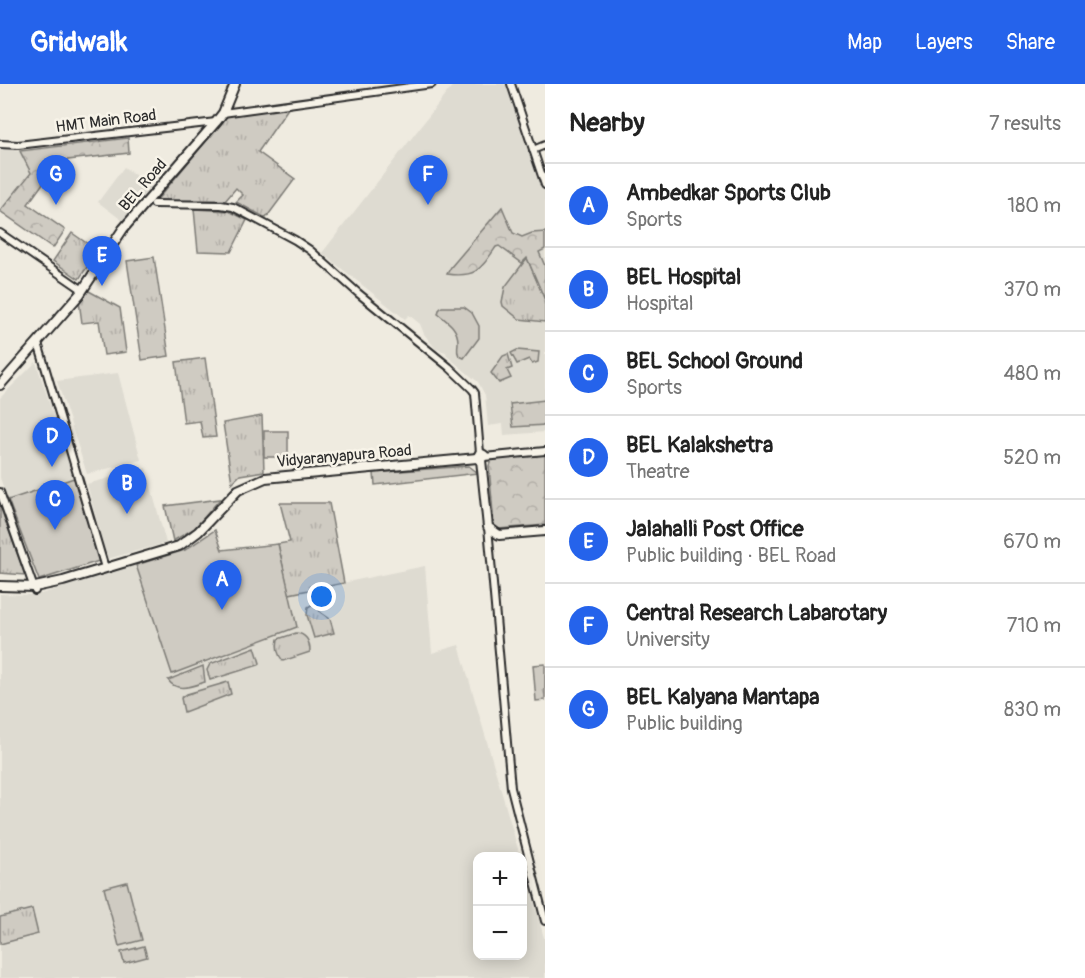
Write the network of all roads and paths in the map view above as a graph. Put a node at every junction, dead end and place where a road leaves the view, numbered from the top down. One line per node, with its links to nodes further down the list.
1 (236, 84): 4 (main road, BEL Road)
2 (432, 84): 4 (street)
3 (511, 84): 8 (street)
4 (223, 113): 5 (main road, BEL Road)
5 (216, 122): 6 (street, HMT Main Road); 15 (main road, BEL Road)
6 (0, 144)
7 (545, 145): 8 (street)
8 (533, 150): 10 (street)
9 (545, 158): 10 (street)
10 (537, 161): 11 (street)
11 (543, 174): 12 (street)
12 (545, 185)
13 (154, 204): 19 (street)
14 (0, 235): 15 (street); 15 (street)
15 (81, 292): 16 (main road, BEL Road)
16 (38, 343): 17 (main road, BEL Road); 23 (street)
17 (0, 386)
18 (545, 451): 19 (street)
19 (480, 457): 21 (main road); 23 (main road, Vidyaranyapura Road)
20 (0, 492): 25 (street)
21 (488, 527): 22 (main road); 26 (street)
22 (545, 531)
23 (105, 568): 25 (main road, Vidyaranyapura Road)
24 (0, 588): 25 (main road, Vidyaranyapura Road)
25 (35, 589)
26 (545, 921)

